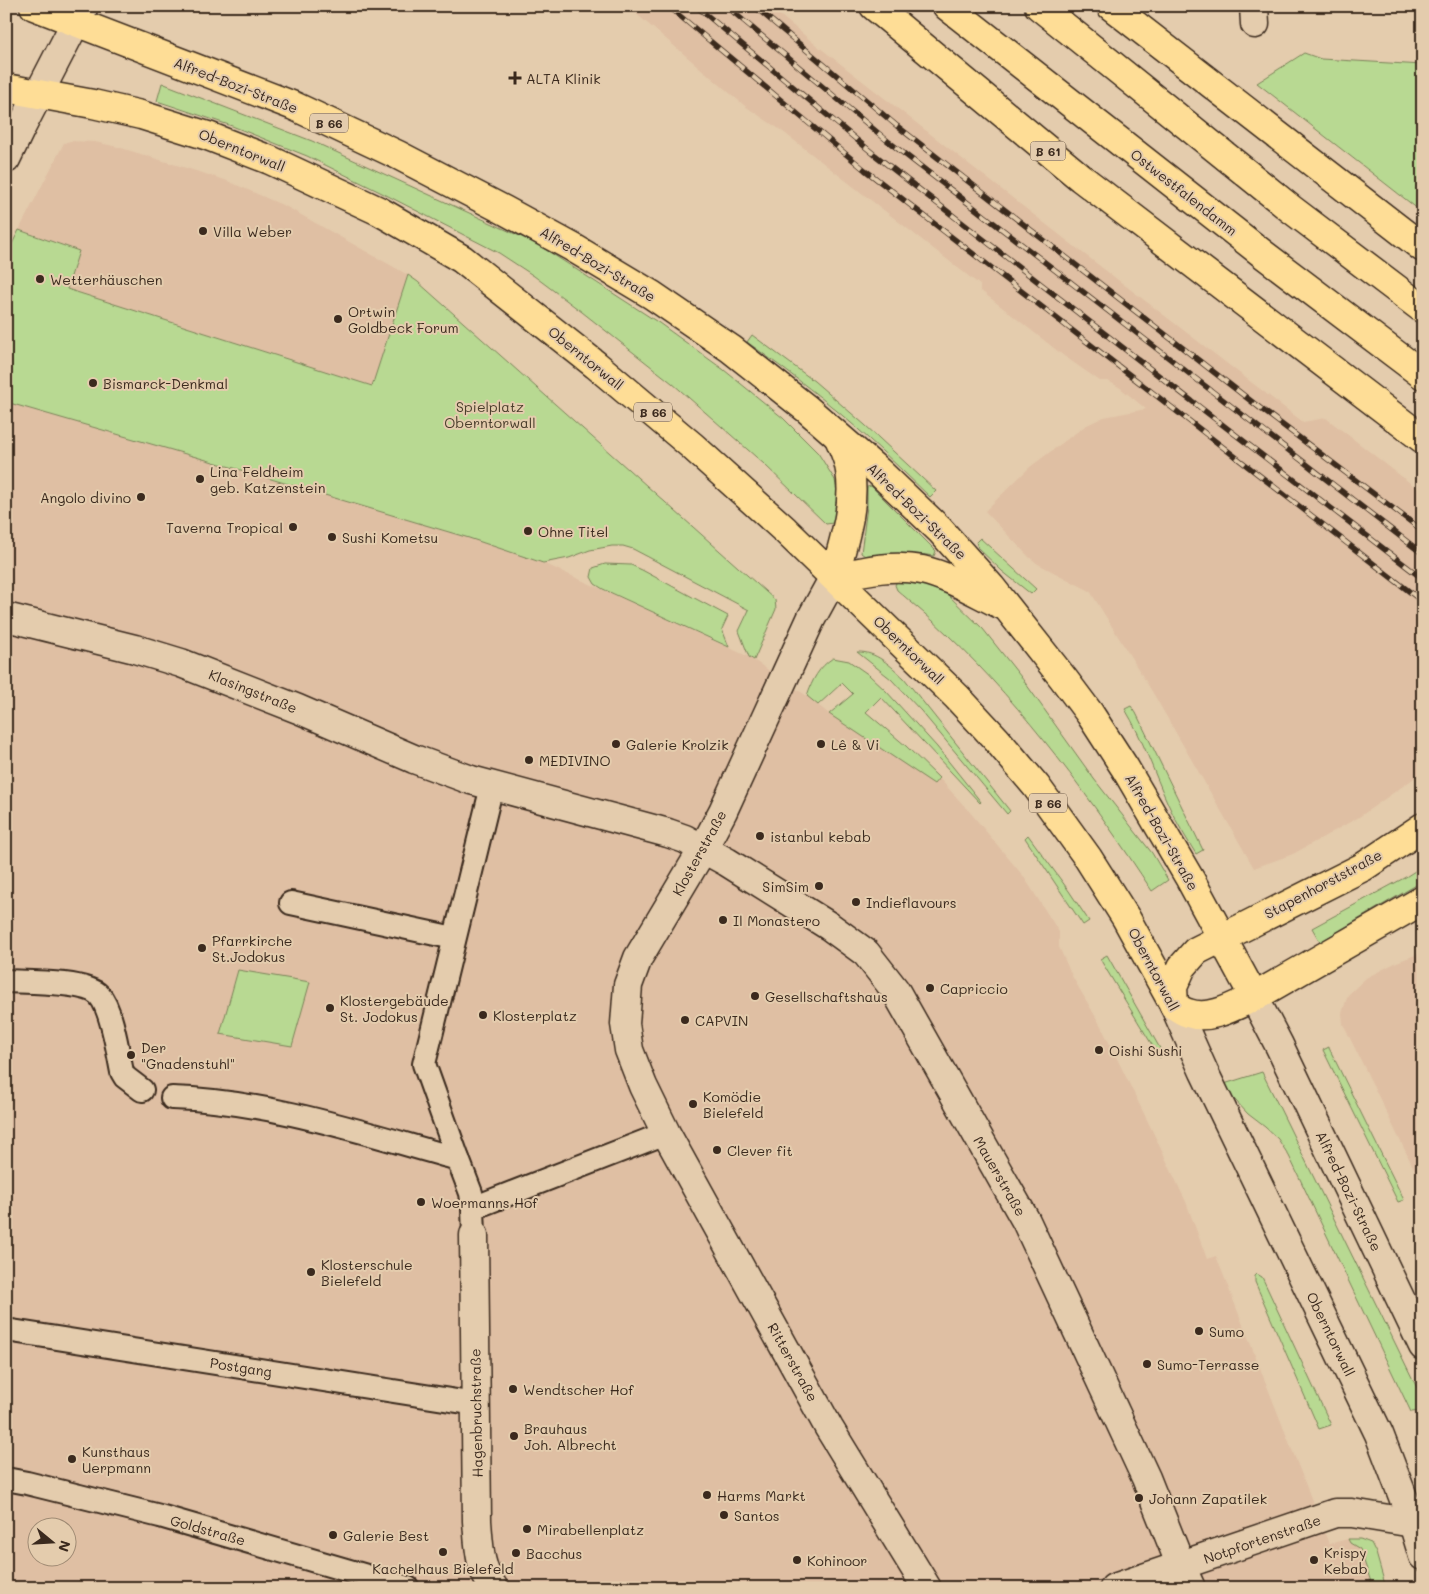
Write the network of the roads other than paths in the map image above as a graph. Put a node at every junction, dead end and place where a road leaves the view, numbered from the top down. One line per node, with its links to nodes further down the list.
1 (34, 6): 6 (main road, B 66)
2 (874, 6): 14 (main road, B 61)
3 (946, 6): 12 (main road, Ostwestfalendamm)
4 (1039, 6): 11 (main road)
5 (1112, 6): 10 (main road)
6 (80, 14): 8 (street); 13 (main road, Alfred-Bozi-Straße / B 66)
7 (6, 88): 8 (main road, B 66)
8 (39, 94): 9 (street); 15 (main road, Oberntorwall / B 66)
9 (6, 159)
10 (1423, 248)
11 (1423, 309)
12 (1423, 375)
13 (838, 436): 15 (main road); 16 (main road, Alfred-Bozi-Straße / B 66)
14 (1423, 440)
15 (834, 577): 16 (main road); 20 (street, Klosterstraße); 27 (main road, Oberntorwall / B 66)
16 (1008, 608): 23 (main road, Alfred-Bozi-Straße / B 66)
17 (6, 617): 18 (street, Klasingstraße)
18 (492, 786): 20 (street); 24 (street)
19 (1423, 827): 23 (main road, Stapenhorststraße)
20 (703, 849): 30 (street, Klosterstraße); 40 (street, Mauerstraße)
21 (1423, 900): 26 (main road)
22 (291, 903): 24 (street)
23 (1221, 937): 26 (main road, Alfred-Bozi-Straße / B 66); 27 (main road, Stapenhorststraße)
24 (454, 938): 31 (street)
25 (6, 981): 28 (street)
26 (1254, 997): 27 (main road); 35 (street, Alfred-Bozi-Straße)
27 (1174, 1005): 38 (street, Oberntorwall)
28 (142, 1090)
29 (172, 1098): 31 (street)
30 (666, 1133): 32 (street); 43 (street, Ritterstraße)
31 (458, 1159): 32 (street)
32 (473, 1208): 33 (street)
33 (474, 1235): 36 (street, Hagenbruchstraße)
34 (6, 1330): 36 (street, Postgang)
35 (1423, 1346)
36 (476, 1404): 42 (street, Hagenbruchstraße)
37 (6, 1479): 41 (street, Goldstraße)
38 (1418, 1524): 39 (street, Oberntorwall); 40 (street, Notpfortenstraße)
39 (1423, 1556)
40 (1186, 1577): 44 (street, Notpfortenstraße)
41 (408, 1588)
42 (494, 1588)
43 (927, 1588)
44 (1114, 1588)

